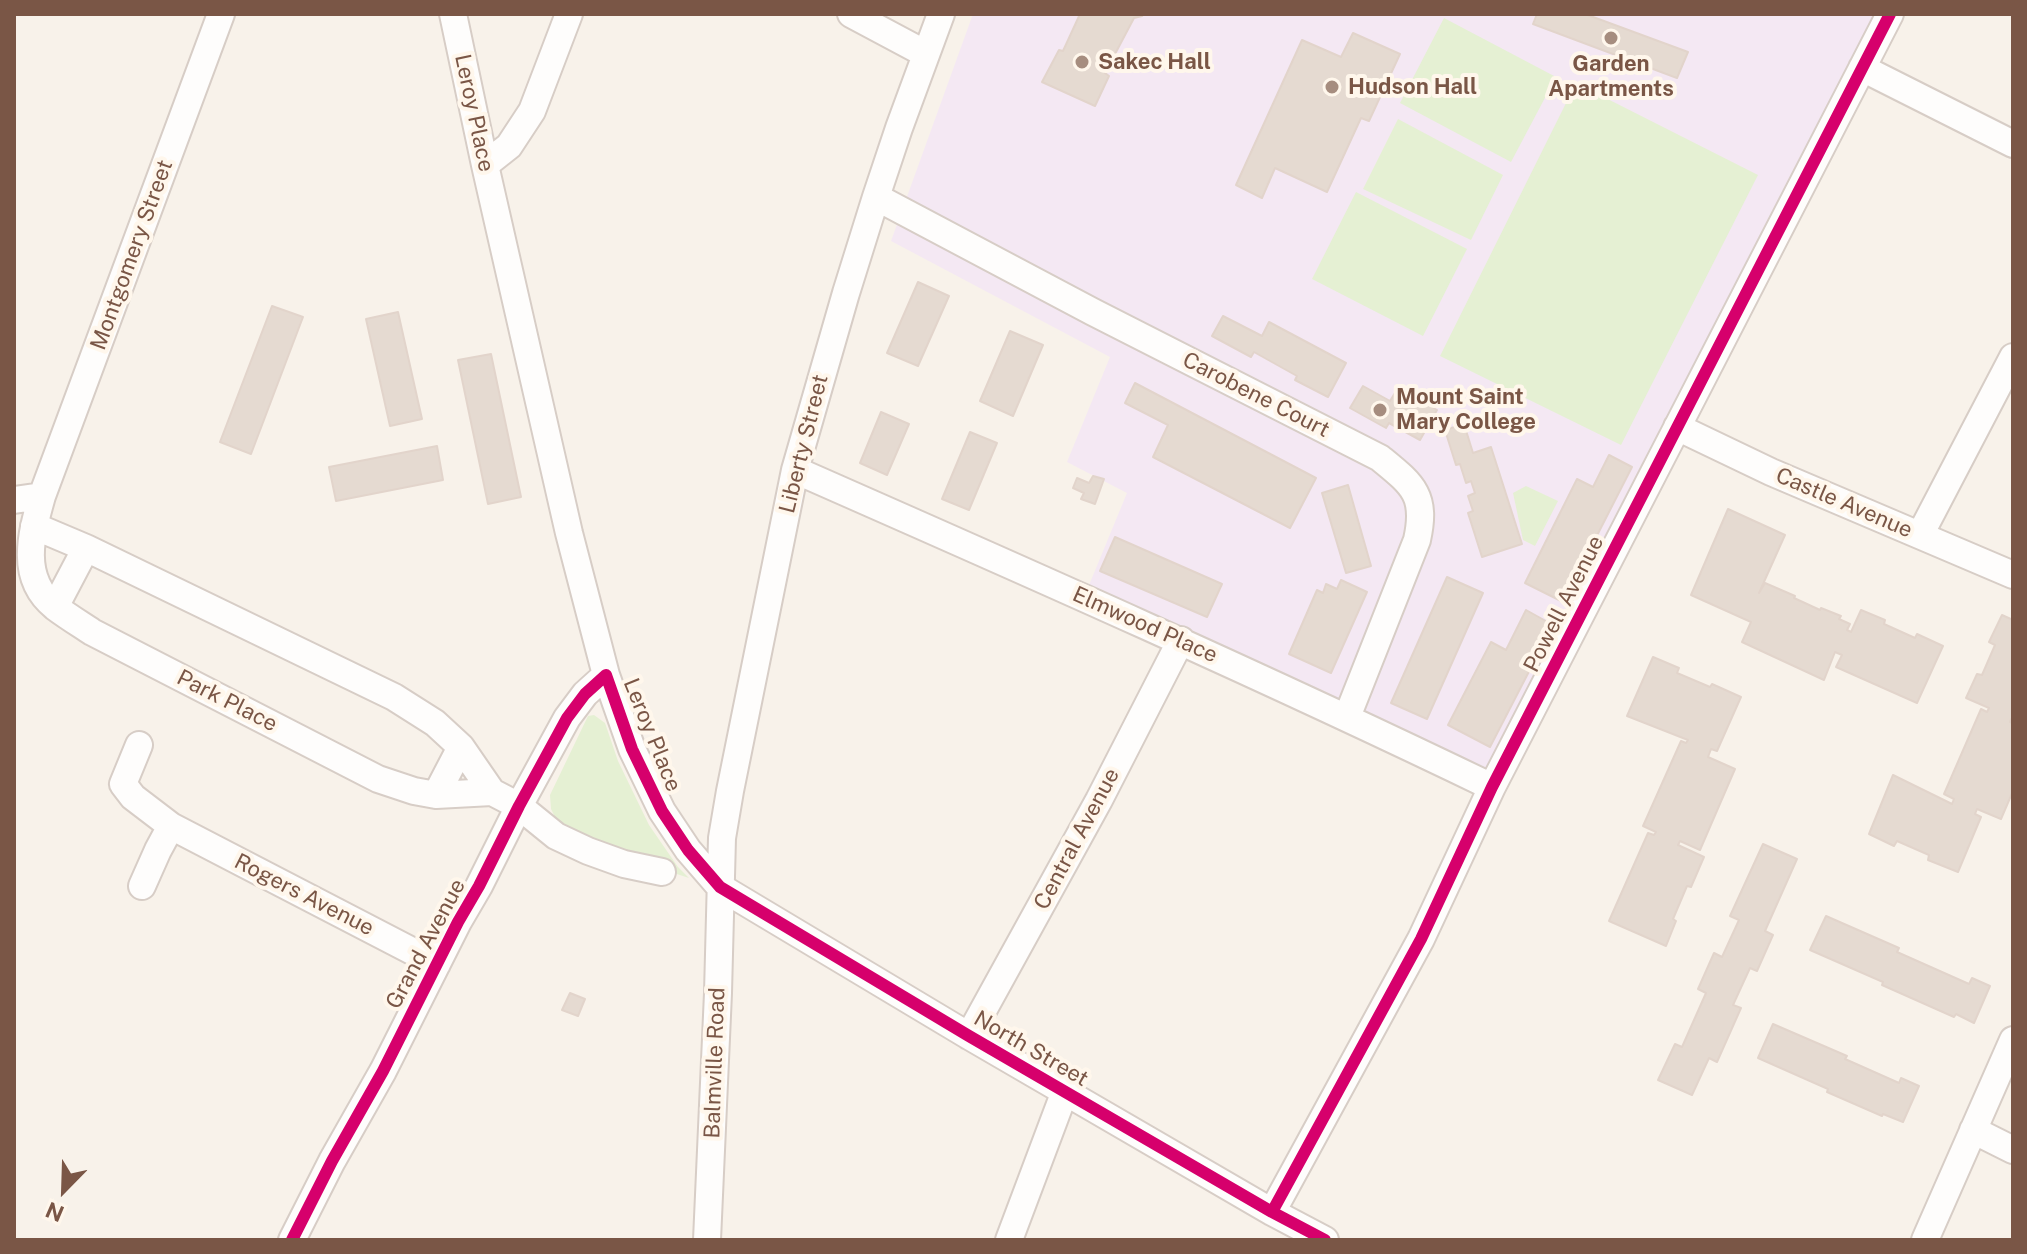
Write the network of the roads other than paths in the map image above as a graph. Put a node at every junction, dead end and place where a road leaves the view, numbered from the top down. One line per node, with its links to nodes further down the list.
1 (221, 14): 15 (street, Montgomery Street)
2 (453, 14): 10 (street, Leroy Place)
3 (569, 14): 10 (street)
4 (851, 14): 7 (street)
5 (941, 14): 7 (street, Liberty Street)
6 (1890, 14): 8 (street, Powell Avenue)
7 (926, 54): 11 (street, Liberty Street)
8 (1862, 68): 9 (street); 13 (street, Powell Avenue)
9 (2013, 144)
10 (485, 165): 23 (street, Leroy Place)
11 (876, 197): 14 (street, Liberty Street); 24 (street, Carobene Court)
12 (2013, 357): 18 (street)
13 (1677, 427): 18 (street, Castle Avenue); 27 (street, Powell Avenue)
14 (795, 470): 22 (street, Elmwood Place); 34 (street, Liberty Street)
15 (42, 496): 16 (street); 17 (street, Park Place)
16 (14, 500)
17 (34, 526): 19 (street); 21 (street, Park Place)
18 (1920, 535): 20 (street, Castle Avenue)
19 (86, 548): 21 (street); 26 (street)
20 (2013, 575)
21 (55, 607): 29 (street, Park Place)
22 (1181, 640): 24 (street, Elmwood Place); 36 (street, Central Avenue)
23 (606, 675): 30 (street, Grand Avenue); 34 (street, Leroy Place)
24 (1347, 717): 27 (street, Elmwood Place)
25 (139, 745): 31 (street, Rogers Avenue)
26 (461, 747): 28 (street); 29 (street)
27 (1492, 787): 41 (street, Powell Avenue)
28 (492, 792): 29 (street, Park Place); 30 (street)
29 (436, 795)
30 (519, 806): 32 (street); 35 (street, Grand Avenue)
31 (171, 826): 33 (street); 35 (street, Rogers Avenue)
32 (662, 872)
33 (142, 886)
34 (720, 887): 36 (street, North Street); 43 (street, Balmville Road)
35 (437, 964): 42 (street, Grand Avenue)
36 (969, 1036): 38 (street, North Street)
37 (2013, 1040): 39 (street)
38 (1065, 1091): 41 (street, North Street); 44 (street)
39 (1973, 1130): 40 (street); 46 (street)
40 (2013, 1150)
41 (1272, 1212): 45 (street, North Street)
42 (292, 1240)
43 (707, 1240)
44 (1009, 1240)
45 (1325, 1240)
46 (1925, 1240)

